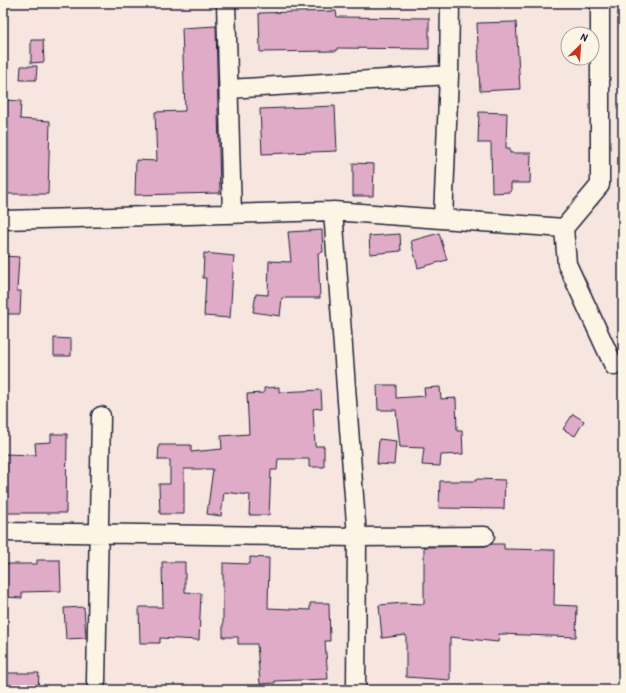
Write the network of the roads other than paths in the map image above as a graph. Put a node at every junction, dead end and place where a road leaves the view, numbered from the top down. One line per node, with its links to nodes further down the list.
1 (226, 3): 5 (street)
2 (450, 3): 4 (street)
3 (600, 3): 10 (street)
4 (449, 75): 5 (street); 8 (street)
5 (228, 89): 7 (street)
6 (333, 211): 7 (street); 8 (street); 16 (street)
7 (232, 214): 9 (street)
8 (443, 219): 10 (street)
9 (3, 220)
10 (564, 228): 11 (street)
11 (614, 366)
12 (101, 416): 14 (street)
13 (3, 532): 14 (street)
14 (98, 534): 16 (street); 17 (street)
15 (485, 536): 16 (street)
16 (357, 537): 18 (street)
17 (96, 682)
18 (356, 690)

